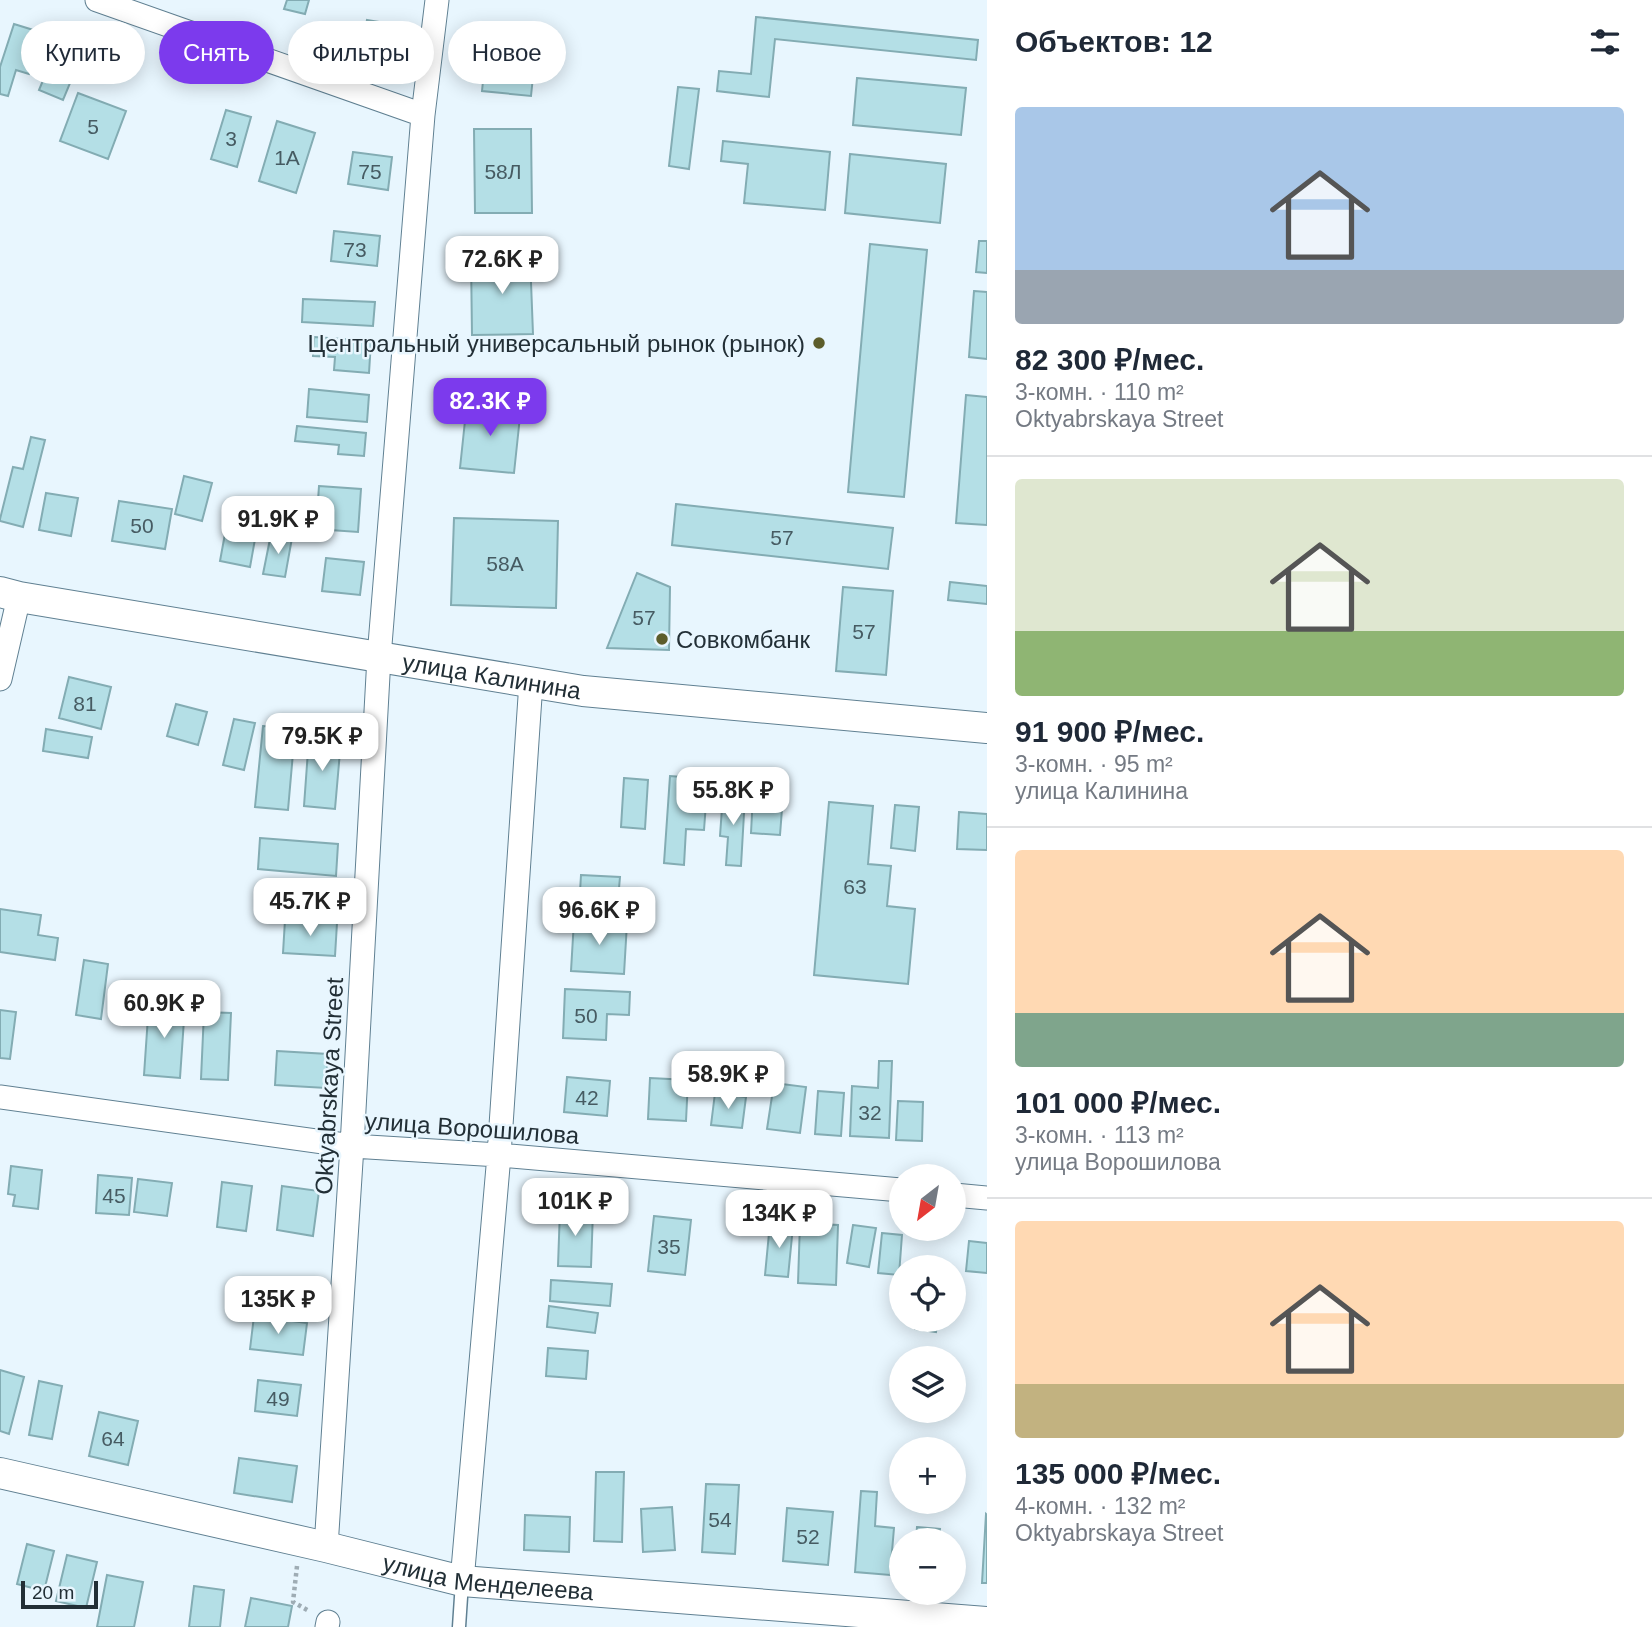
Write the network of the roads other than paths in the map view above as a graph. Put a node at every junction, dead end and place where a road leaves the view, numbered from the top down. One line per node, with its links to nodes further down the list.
1 (97, 0): 3 (street)
2 (437, 0): 3 (street, Oktyabrskaya Street)
3 (424, 116): 5 (street, Oktyabrskaya Street)
4 (10, 594): 5 (street, улица Калинина); 6 (street)
5 (379, 656): 7 (street, улица Калинина); 10 (street, Oktyabrskaya Street)
6 (0, 679)
7 (531, 682): 8 (street, улица Калинина); 11 (street)
8 (987, 728)
9 (0, 1097): 10 (street, улица Ворошилова)
10 (352, 1146): 11 (street, улица Ворошилова); 16 (street, Oktyabrskaya Street)
11 (499, 1155): 12 (street, улица Ворошилова); 17 (street)
12 (889, 1189)
13 (966, 1196): 14 (street)
14 (987, 1198)
15 (0, 1473): 16 (street, улица Менделеева)
16 (313, 1544): 17 (street, улица Менделеева)
17 (462, 1581): 18 (street, улица Менделеева); 19 (lane)
18 (987, 1622)
19 (459, 1627)

